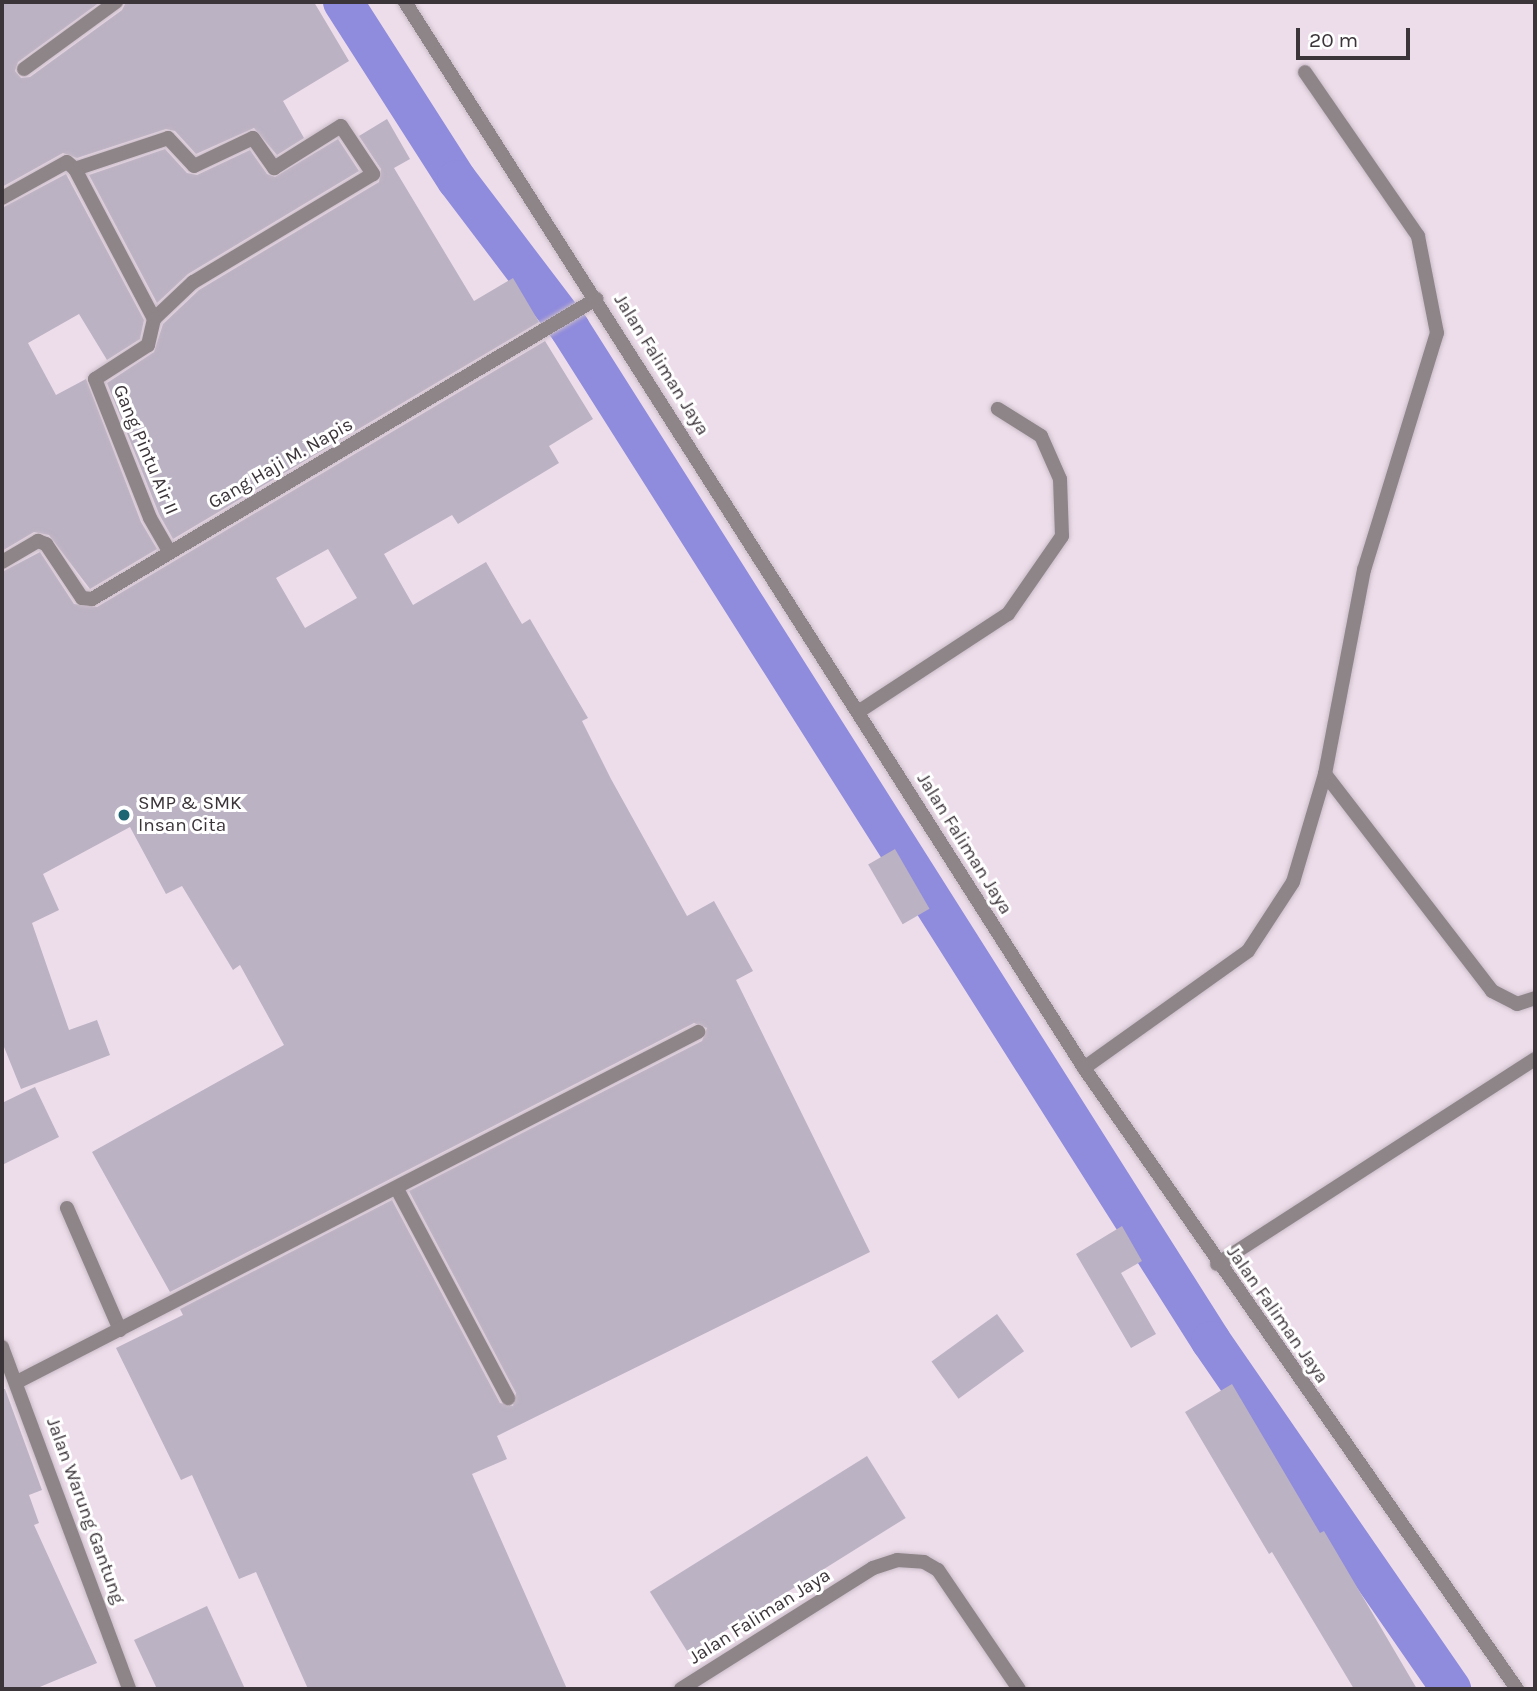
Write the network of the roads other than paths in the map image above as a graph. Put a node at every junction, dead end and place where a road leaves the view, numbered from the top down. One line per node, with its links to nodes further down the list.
1 (116, 2): 3 (street)
2 (405, 2): 7 (street, Jalan Faliman Jaya)
3 (24, 69)
4 (1305, 72): 13 (street)
5 (71, 165): 6 (street); 8 (street); 8 (street)
6 (2, 198)
7 (596, 299): 10 (street, Gang Haji M. Napis); 12 (street, Jalan Faliman Jaya)
8 (154, 319): 10 (street, Gang Pintu Air II)
9 (998, 409): 12 (street)
10 (169, 551): 11 (street, Gang Haji M. Napis)
11 (2, 562)
12 (858, 712): 17 (street, Jalan Faliman Jaya)
13 (1325, 774): 14 (street); 17 (street)
14 (1535, 998)
15 (698, 1032): 18 (street)
16 (1535, 1059): 20 (street)
17 (1084, 1068): 20 (street, Jalan Faliman Jaya)
18 (397, 1189): 21 (street); 24 (street)
19 (67, 1208): 21 (street)
20 (1217, 1264): 28 (street, Jalan Faliman Jaya)
21 (120, 1330): 23 (street)
22 (2, 1347): 23 (street, Jalan Warung Gantung)
23 (17, 1382): 25 (street, Jalan Warung Gantung)
24 (508, 1398)
25 (129, 1689)
26 (681, 1689): 27 (street, Jalan Faliman Jaya)
27 (1019, 1689)
28 (1517, 1689)

